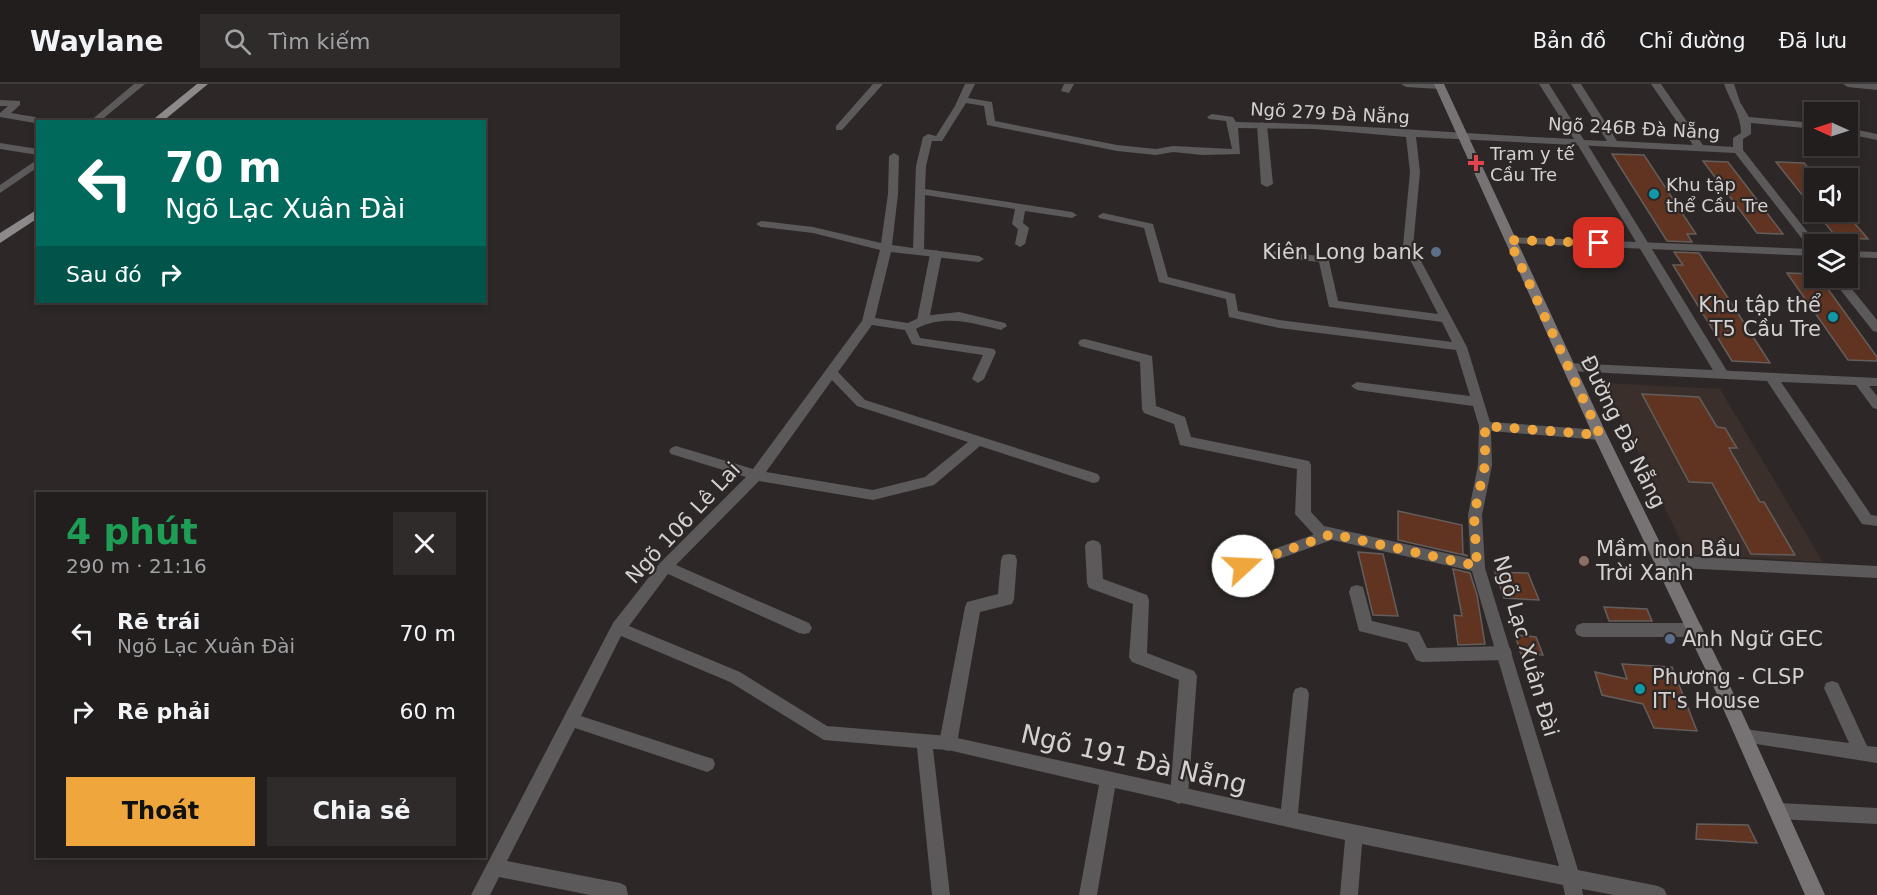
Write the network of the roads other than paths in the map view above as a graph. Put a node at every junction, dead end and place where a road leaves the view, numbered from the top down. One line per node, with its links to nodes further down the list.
1 (140, 84): 17 (lane)
2 (203, 84): 18 (main road)
3 (878, 84): 23 (lane)
4 (970, 84): 13 (lane)
5 (1406, 84): 11 (lane)
6 (1544, 84): 28 (lane)
7 (1576, 84): 29 (lane)
8 (1656, 84): 31 (lane)
9 (1728, 84): 19 (lane)
10 (1848, 84): 12 (lane)
11 (1439, 85): 26 (main road, Đường Đà Nẵng)
12 (1877, 87)
13 (963, 99): 20 (lane, Ngõ 279 Đà Nẵng); 38 (lane)
14 (0, 103): 16 (lane)
15 (1212, 117): 20 (lane)
16 (35, 120)
17 (95, 120)
18 (158, 120)
19 (1746, 120): 22 (lane, Ngõ 246B Đà Nẵng); 32 (lane, Ngõ 246B Đà Nẵng)
20 (1233, 125): 21 (lane, Ngõ 279 Đà Nẵng)
21 (1262, 125): 25 (lane, Ngõ 279 Đà Nẵng); 36 (street)
22 (1804, 125)
23 (839, 128)
24 (1858, 133): 27 (lane)
25 (1410, 134): 26 (lane, Ngõ 279 Đà Nẵng); 59 (lane, Ngõ Lạc Xuân Đài)
26 (1462, 136): 28 (lane, Ngõ 246B Đà Nẵng); 46 (main road, Đường Đà Nẵng)
27 (1877, 137)
28 (1581, 142): 29 (lane, Ngõ 246B Đà Nẵng); 48 (street)
29 (1613, 143): 31 (lane, Ngõ 246B Đà Nẵng)
30 (0, 146): 33 (lane)
31 (1700, 148): 32 (lane, Ngõ 246B Đà Nẵng)
32 (1738, 150): 44 (lane)
33 (36, 152)
34 (894, 156): 49 (lane, Ngõ 106 Lê Lai)
35 (36, 163): 37 (lane)
36 (1267, 184)
37 (0, 190)
38 (920, 191): 39 (lane); 51 (lane)
39 (1021, 207): 41 (lane); 47 (lane)
40 (36, 213): 45 (main road)
41 (1072, 215)
42 (1103, 216): 65 (lane)
43 (761, 224): 49 (lane)
44 (1804, 237)
45 (0, 239)
46 (1509, 240): 48 (lane); 66 (main road, Đường Đà Nẵng)
47 (1020, 244)
48 (1644, 244): 50 (lane); 68 (street)
49 (886, 248): 51 (lane); 60 (lane, Ngõ 106 Lê Lai)
50 (1804, 251)
51 (918, 252): 52 (lane)
52 (936, 254): 56 (lane); 58 (street)
53 (1275, 254): 59 (lane)
54 (1858, 254): 55 (lane)
55 (1876, 255)
56 (979, 259)
57 (1845, 288): 63 (lane)
58 (923, 320): 61 (lane); 62 (lane)
59 (1447, 320): 65 (lane, Ngõ Lạc Xuân Đài)
60 (868, 321): 62 (lane); 67 (lane, Ngõ 106 Lê Lai)
61 (1001, 326)
62 (909, 327): 70 (lane)
63 (1877, 328)
64 (1085, 342): 83 (street)
65 (1461, 347): 74 (lane, Ngõ Lạc Xuân Đài)
66 (1568, 367): 68 (lane); 77 (main road, Đường Đà Nẵng)
67 (831, 372): 78 (lane); 80 (lane, Ngõ 106 Lê Lai)
68 (1722, 374): 69 (lane)
69 (1771, 377): 71 (lane); 82 (lane)
70 (978, 379)
71 (1859, 381): 72 (lane); 75 (lane)
72 (1877, 382)
73 (1357, 386): 74 (lane)
74 (1478, 402): 76 (lane, Ngõ Lạc Xuân Đài)
75 (1877, 405)
76 (1485, 426): 77 (lane); 88 (lane, Ngõ Lạc Xuân Đài)
77 (1600, 435): 86 (main road, Đường Đà Nẵng)
78 (978, 441): 80 (lane); 81 (lane)
79 (676, 451): 80 (lane)
80 (756, 475): 89 (lane, Ngõ 106 Lê Lai)
81 (1093, 478)
82 (1877, 520)
83 (1332, 534): 87 (lane); 88 (street)
84 (1093, 546): 106 (street)
85 (1009, 560): 102 (street)
86 (1661, 561): 90 (lane); 95 (main road, Đường Đà Nẵng)
87 (1243, 566)
88 (1477, 566): 96 (lane, Ngõ Lạc Xuân Đài)
89 (665, 567): 92 (lane, Ngõ 106 Lê Lai); 93 (lane)
90 (1877, 572)
91 (1357, 592): 96 (street)
92 (618, 628): 99 (lane, Ngõ 106 Lê Lai); 101 (lane, Ngõ 191 Đà Nẵng)
93 (804, 628)
94 (1583, 630): 95 (street)
95 (1695, 630): 100 (main road, Đường Đà Nẵng)
96 (1504, 653): 112 (lane, Ngõ Lạc Xuân Đài)
97 (1832, 688): 103 (lane)
98 (1301, 694): 109 (lane)
99 (572, 720): 104 (lane); 111 (lane, Ngõ 106 Lê Lai)
100 (1744, 736): 103 (lane); 107 (main road, Đường Đà Nẵng)
101 (924, 740): 102 (lane, Ngõ 191 Đà Nẵng); 115 (lane)
102 (948, 743): 105 (lane, Ngõ 191 Đà Nẵng)
103 (1870, 754)
104 (707, 764)
105 (1108, 780): 106 (lane, Ngõ 191 Đà Nẵng); 116 (lane)
106 (1179, 795): 109 (lane, Ngõ 191 Đà Nẵng)
107 (1778, 811): 108 (lane); 120 (main road, Đường Đà Nẵng)
108 (1877, 816)
109 (1289, 819): 110 (lane, Ngõ 191 Đà Nẵng)
110 (1353, 834): 112 (lane, Ngõ 191 Đà Nẵng); 117 (lane)
111 (495, 867): 113 (lane); 114 (lane, Ngõ 106 Lê Lai)
112 (1571, 876): 118 (lane, Ngõ Lạc Xuân Đài); 119 (lane, Ngõ 191 Đà Nẵng)
113 (620, 891)
114 (480, 895)
115 (941, 895)
116 (1088, 895)
117 (1349, 895)
118 (1574, 895)
119 (1658, 895)
120 (1815, 895)

